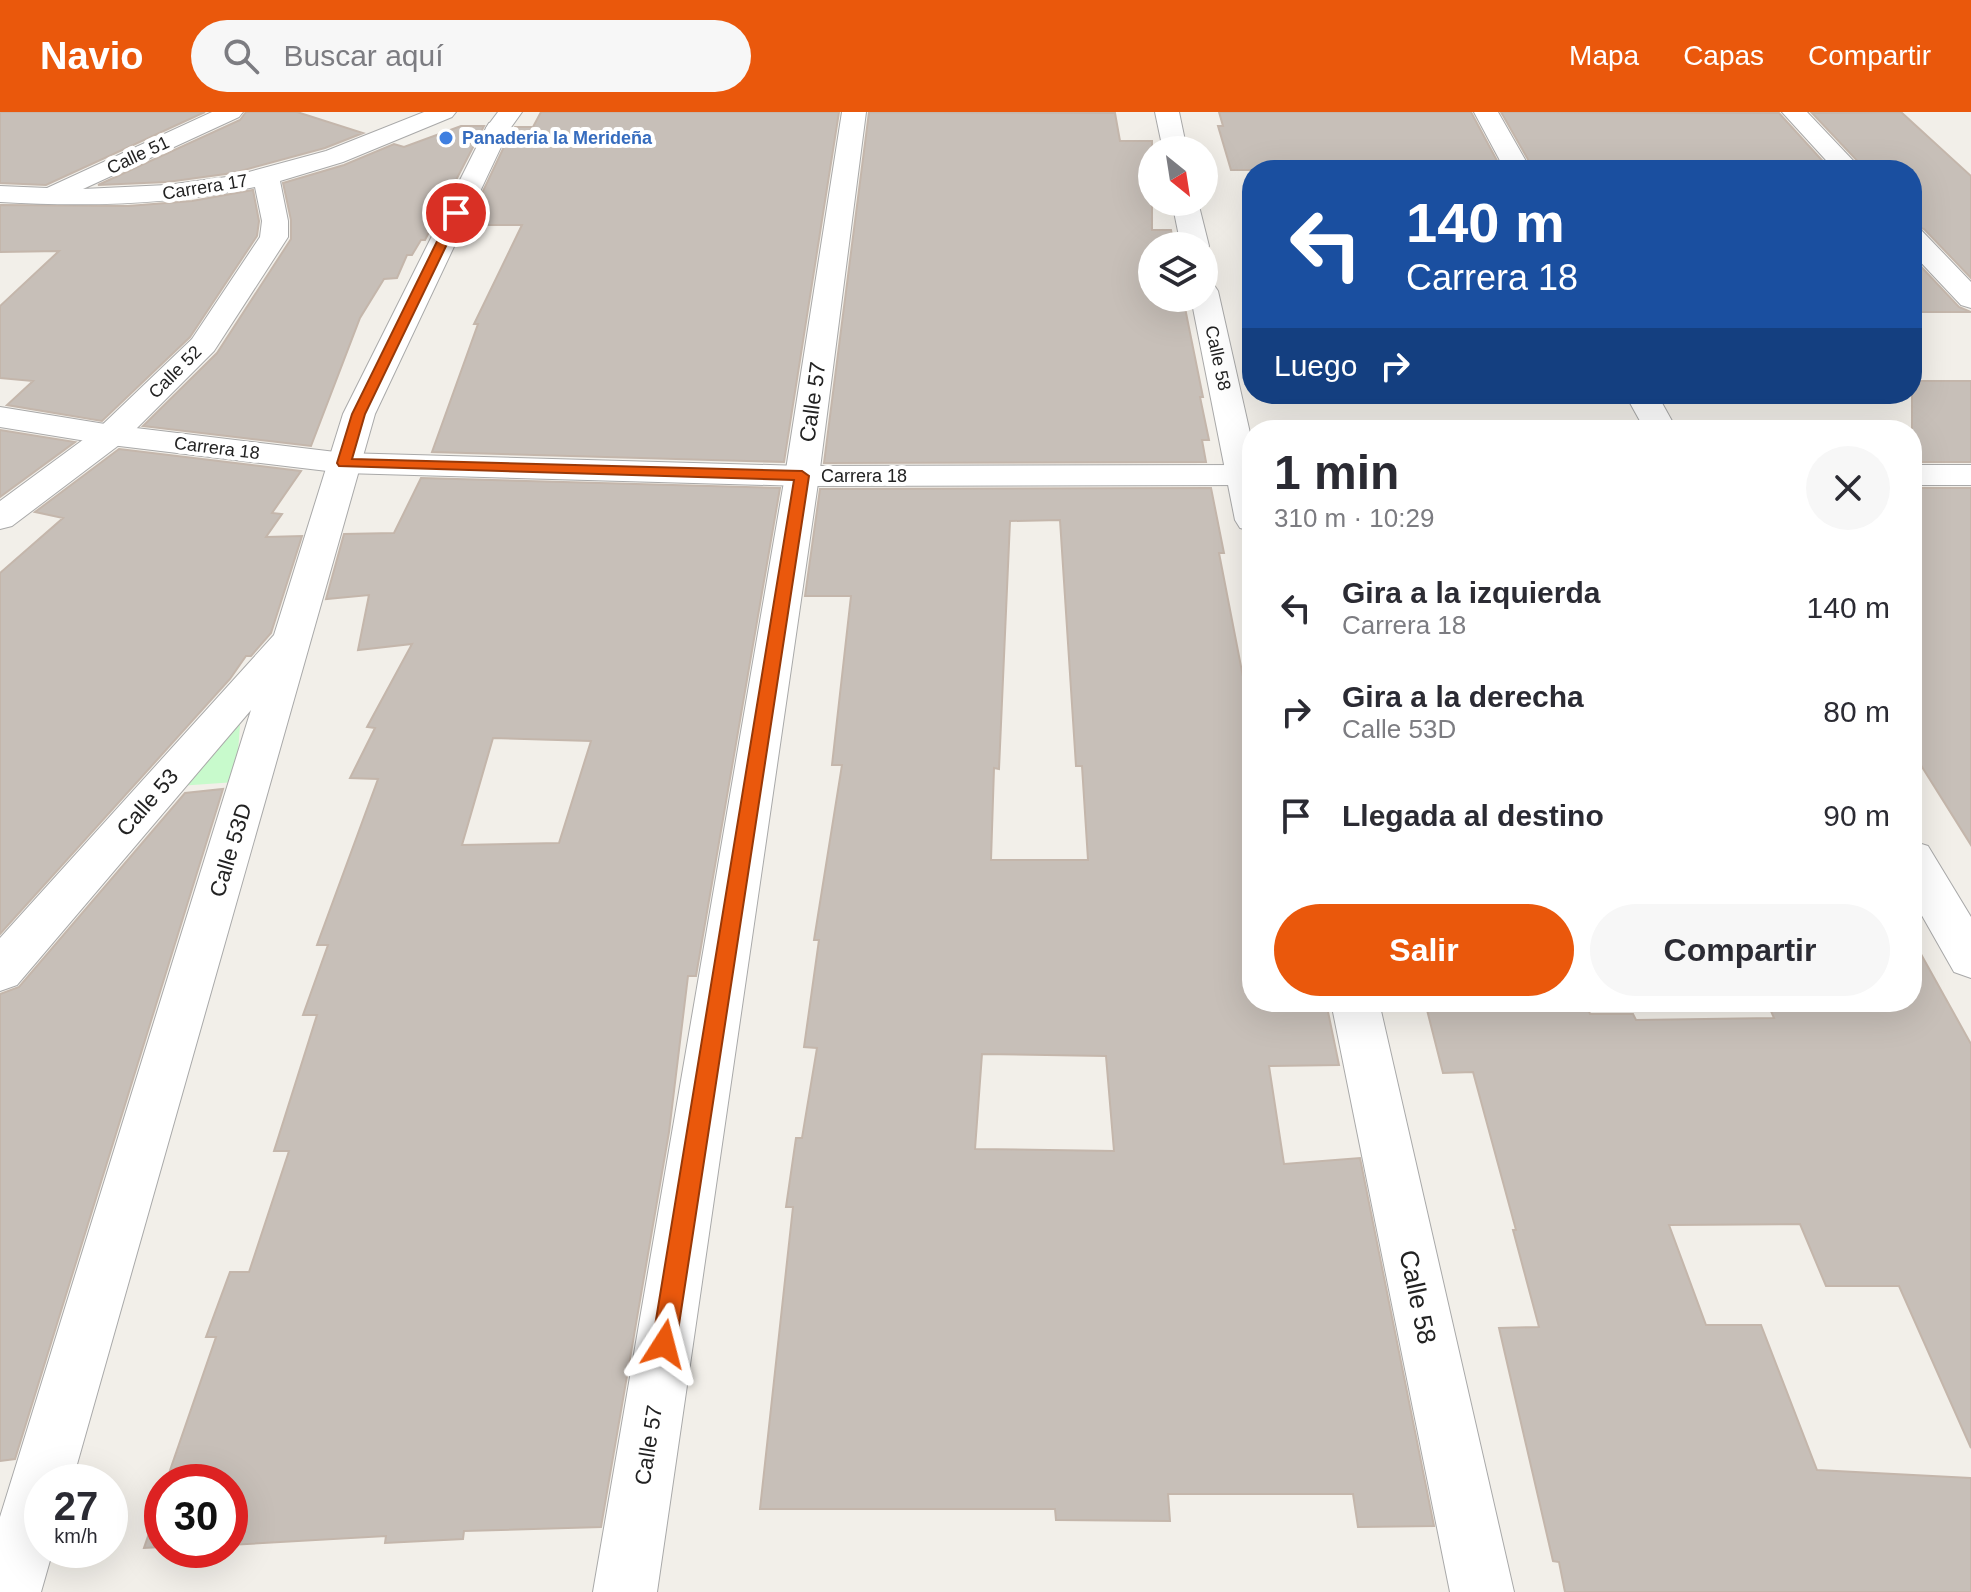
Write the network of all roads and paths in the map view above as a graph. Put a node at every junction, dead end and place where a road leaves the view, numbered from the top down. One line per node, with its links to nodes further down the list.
1 (231, 112): 12 (street, Calle 51)
2 (854, 112): 23 (street, Calle 57)
3 (1167, 112): 7 (street)
4 (1486, 112): 8 (street)
5 (1794, 112): 9 (street)
6 (483, 115): 10 (street, Carrera 17); 19 (street, Calle 53D)
7 (1172, 136)
8 (1512, 160)
9 (1840, 160)
10 (266, 177): 12 (street, Carrera 17); 17 (street, Calle 52)
11 (0, 194): 12 (street, Carrera 17)
12 (44, 197)
13 (1922, 248): 14 (street)
14 (1971, 299)
15 (1209, 312): 18 (street, Calle 58)
16 (0, 417): 17 (street, Carrera 18)
17 (111, 435): 19 (street, Carrera 18); 24 (street, Calle 52)
18 (1242, 454)
19 (344, 463): 23 (street, Carrera 18); 25 (street, Calle 53D)
20 (1242, 475): 23 (street, Carrera 18)
21 (1922, 475): 22 (street)
22 (1971, 475)
23 (802, 476): 31 (street, Calle 57)
24 (0, 518)
25 (294, 634): 28 (street, Calle 53); 30 (street, Calle 53D)
26 (1922, 875): 27 (street)
27 (1971, 958)
28 (0, 971)
29 (1357, 1012): 32 (street, Calle 58)
30 (9, 1592)
31 (625, 1592)
32 (1482, 1592)

